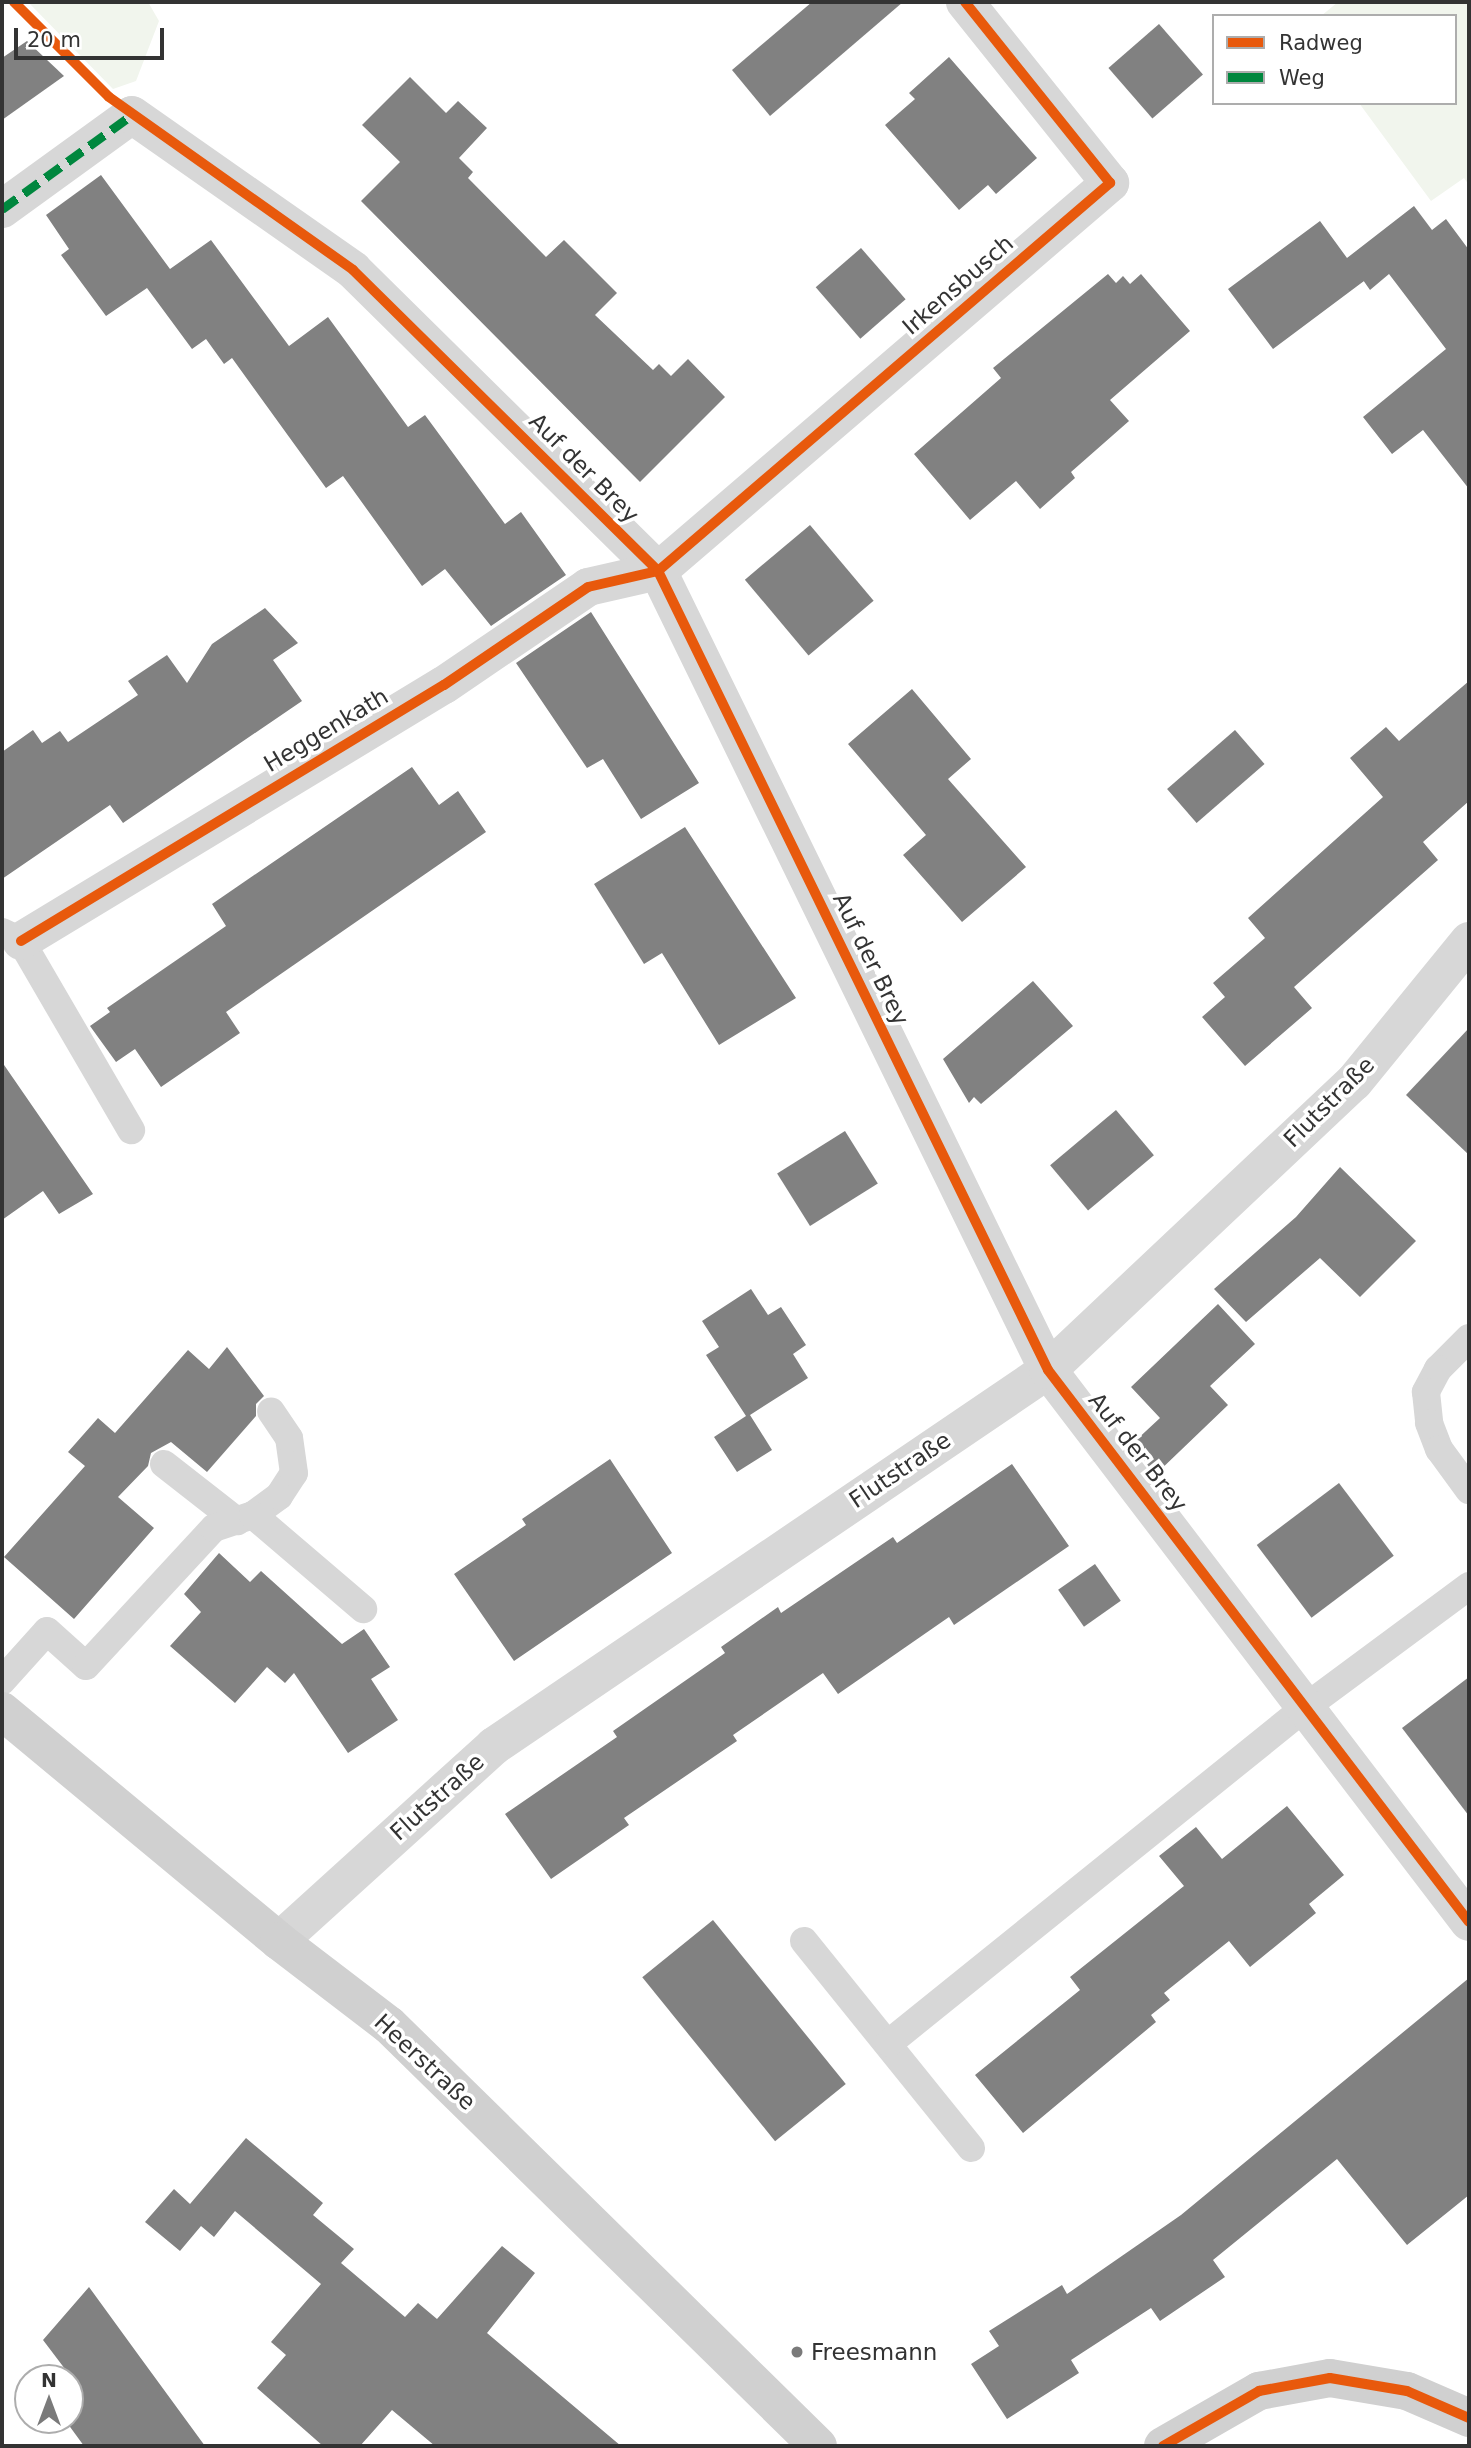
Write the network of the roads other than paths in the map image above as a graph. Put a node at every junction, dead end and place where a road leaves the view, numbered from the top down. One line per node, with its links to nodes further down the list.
1 (965, 2): 3 (street, Irkensbusch)
2 (2, 209): 3 (street, Auf der Brey)
3 (658, 571): 4 (street, Heggenkath); 8 (street, Auf der Brey)
4 (11, 937): 6 (lane)
5 (1469, 941): 8 (street, Flutstraße)
6 (131, 1130)
7 (1469, 1338): 11 (lane)
8 (1048, 1370): 16 (street, Auf der Brey); 19 (street, Flutstraße)
9 (271, 1411): 12 (lane)
10 (164, 1464): 12 (lane)
11 (1469, 1490)
12 (245, 1518): 14 (lane); 15 (lane)
13 (1469, 1586): 16 (lane)
14 (363, 1609)
15 (2, 1681)
16 (1307, 1706): 18 (street, Auf der Brey); 21 (lane)
17 (2, 1711): 19 (main road, Heerstraße)
18 (1469, 1922)
19 (279, 1941): 24 (main road, Heerstraße)
20 (804, 1941): 21 (lane)
21 (888, 2043): 22 (lane)
22 (971, 2148)
23 (1469, 2418): 25 (main road)
24 (818, 2446)
25 (1163, 2446)

